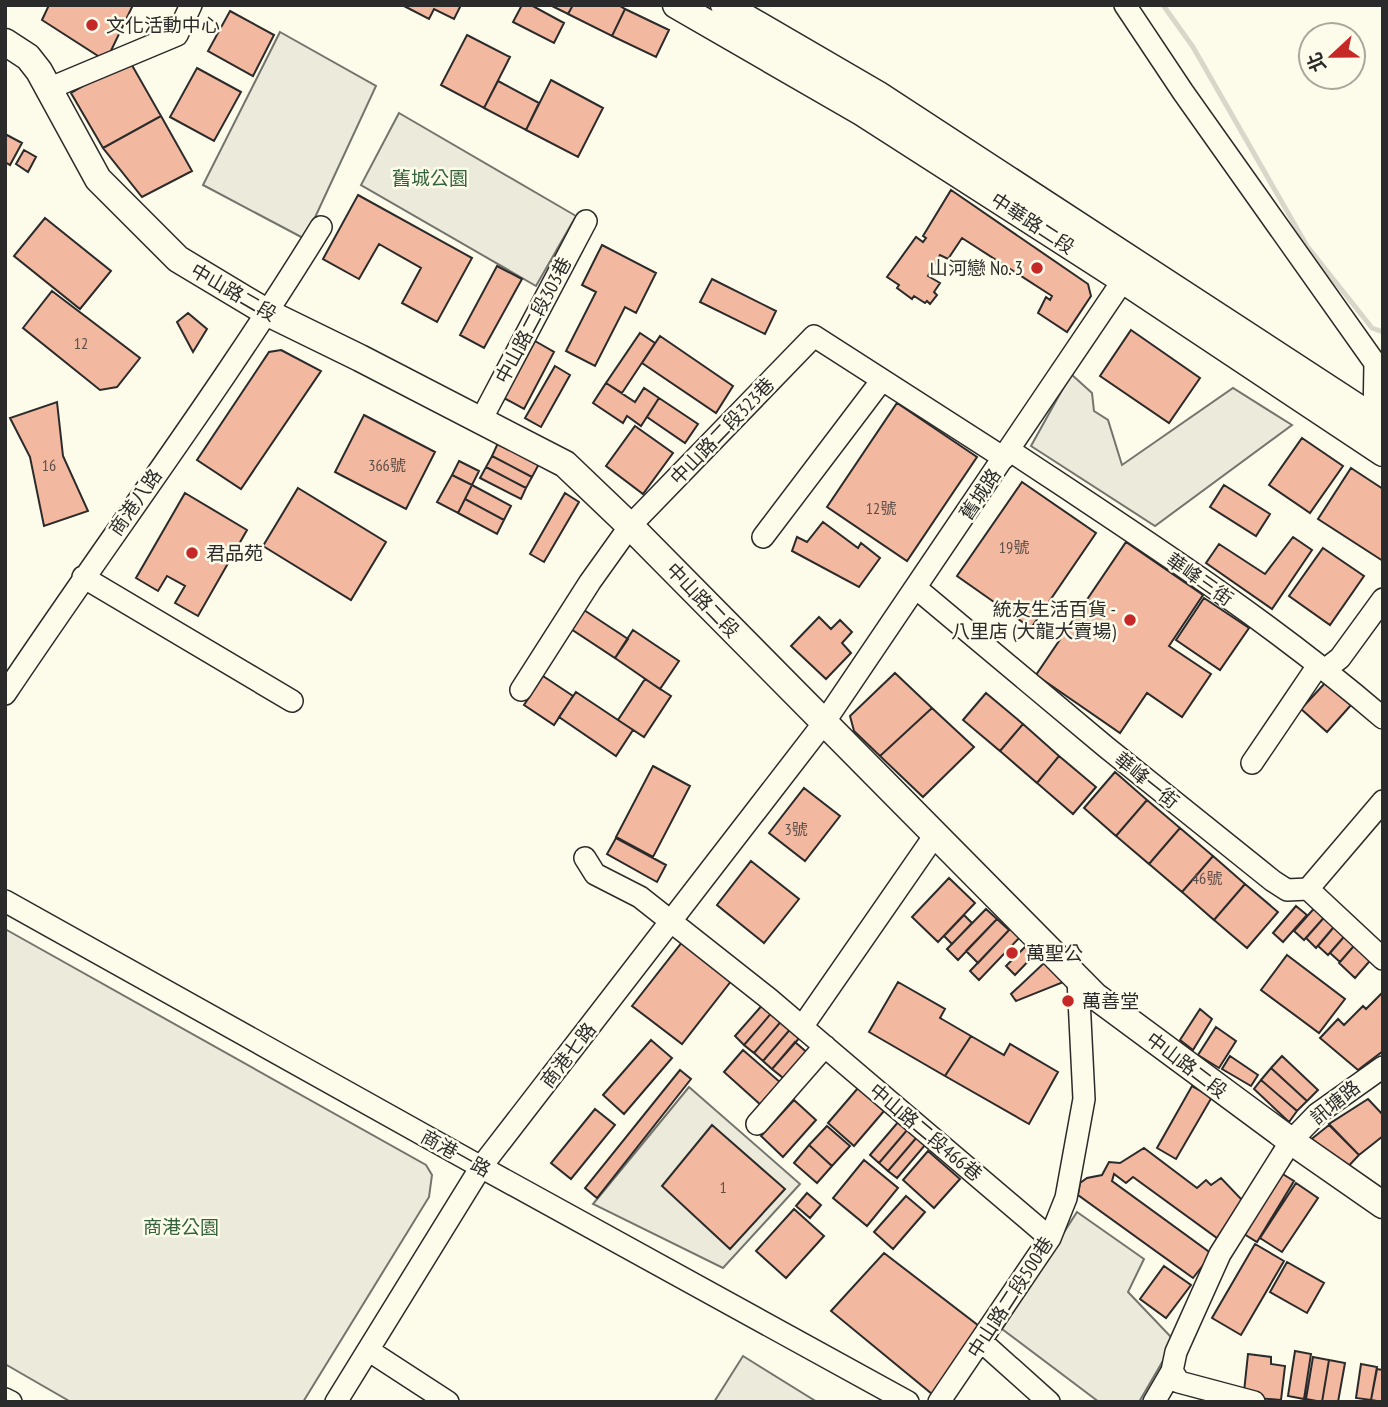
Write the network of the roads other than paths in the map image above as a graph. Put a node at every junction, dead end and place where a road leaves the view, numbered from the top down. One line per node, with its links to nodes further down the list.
1 (191, 5): 6 (street)
2 (676, 5): 9 (main road, 中華路二段)
3 (724, 5): 9 (main road, 中華路二段)
4 (1125, 5): 14 (street)
5 (5, 42): 6 (main road, 中山路二段)
6 (48, 89): 10 (main road, 中山路二段)
7 (586, 221): 13 (street, 中山路二段303巷)
8 (321, 227): 10 (street, 商港八路)
9 (1129, 271): 14 (main road, 中華路二段); 15 (street, 舊城路)
10 (268, 313): 13 (main road, 中山路二段); 18 (street, 商港八路)
11 (814, 336): 12 (street, 華峰三街); 16 (street, 中山路二段323巷)
12 (882, 380): 15 (street, 華峰三街); 17 (street)
13 (481, 419): 16 (main road, 中山路二段)
14 (1376, 434)
15 (1007, 454): 19 (street, 舊城路); 21 (street, 華峰三街)
16 (630, 526): 22 (street, 中山路二段323巷); 26 (main road, 中山路二段)
17 (763, 537)
18 (83, 577): 23 (street, 商港八路); 24 (street)
19 (916, 588): 26 (street, 舊城路); 31 (street, 華峰一街)
20 (1383, 599): 21 (street)
21 (1326, 669): 25 (street, 華峰三街); 27 (street)
22 (521, 690)
23 (5, 694)
24 (292, 701)
25 (1383, 718)
26 (823, 724): 29 (main road, 中山路二段); 33 (street, 商港七路)
27 (1252, 763)
28 (1383, 801): 31 (street)
29 (935, 835): 35 (main road, 中山路二段); 36 (street)
30 (585, 858): 33 (street, 中山路二段466巷)
31 (1308, 890): 34 (street, 華峰一街)
32 (5, 901): 41 (street, 商港一路)
33 (670, 921): 36 (street, 中山路二段466巷); 41 (street, 商港七路)
34 (1383, 959)
35 (1078, 979): 40 (main road, 中山路二段); 43 (street, 中山路二段500巷)
36 (802, 1027): 37 (street, 中山路二段466巷)
37 (825, 1046): 39 (street); 43 (street, 中山路二段466巷)
38 (1383, 1067): 40 (street, 訊塘路)
39 (757, 1124)
40 (1291, 1141): 42 (main road, 中山路二段); 46 (street, 訊塘路)
41 (481, 1167): 45 (street, 商港七路); 51 (street, 商港一路)
42 (1383, 1205)
43 (1050, 1238): 44 (street, 中山路二段500巷)
44 (982, 1342): 52 (street, 中山路二段500巷); 53 (street)
45 (368, 1350): 49 (street, 商港七路); 50 (street)
46 (1176, 1377): 54 (street, 訊塘路); 55 (street)
47 (5, 1398): 48 (street)
48 (11, 1402)
49 (336, 1402)
50 (448, 1402)
51 (908, 1402)
52 (939, 1402)
53 (1049, 1402)
54 (1154, 1402)
55 (1254, 1402)

